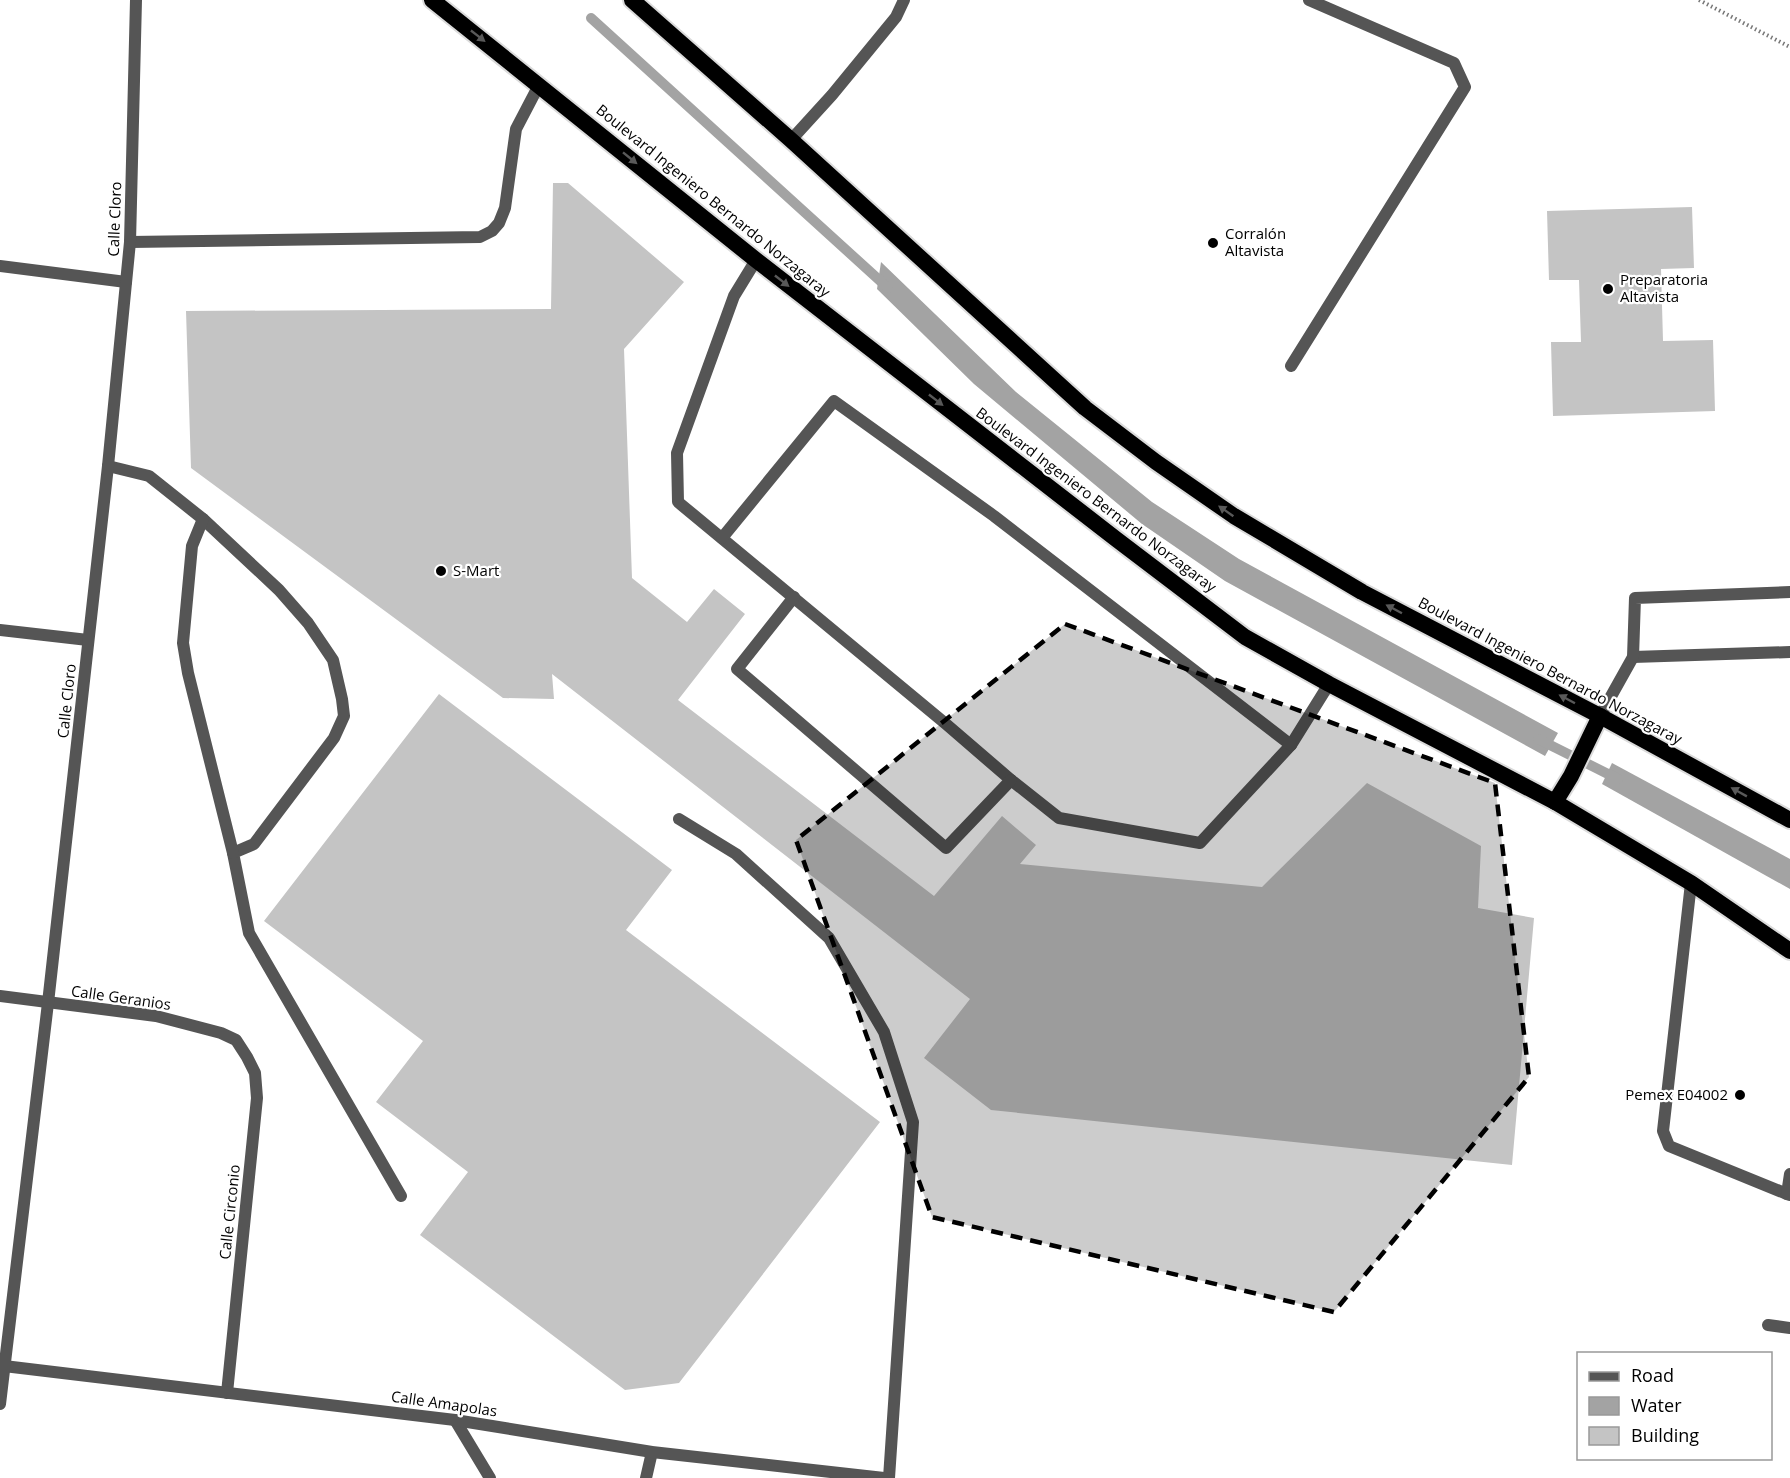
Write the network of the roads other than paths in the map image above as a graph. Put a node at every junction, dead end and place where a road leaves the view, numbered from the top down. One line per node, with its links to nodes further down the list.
1 (136, 0): 8 (street, Calle Cloro)
2 (432, 0): 6 (highway, Boulevard Ingeniero Bernardo Norzagaray, one-way to 6)
3 (632, 0): 7 (highway, Boulevard Ingeniero Bernardo Norzagaray)
4 (904, 0): 7 (street)
5 (1309, 0): 12 (street)
6 (539, 85): 8 (street); 9 (highway, Boulevard Ingeniero Bernardo Norzagaray, one-way to 9)
7 (791, 140): 23 (highway, Boulevard Ingeniero Bernardo Norzagaray, one-way to 7)
8 (130, 242): 11 (street, Calle Cloro)
9 (756, 260): 15 (street); 22 (highway, Boulevard Ingeniero Bernardo Norzagaray, one-way to 22)
10 (0, 266): 11 (street)
11 (126, 282): 13 (street, Calle Cloro)
12 (1291, 366)
13 (108, 466): 14 (street); 19 (street, Calle Cloro)
14 (202, 519): 29 (street); 29 (street)
15 (722, 538): 17 (street); 24 (street)
16 (1790, 592): 21 (street)
17 (794, 597): 25 (street); 25 (street)
18 (0, 630): 19 (street)
19 (88, 640): 33 (street, Calle Cloro)
20 (1790, 652): 21 (street)
21 (1633, 657): 23 (street)
22 (1329, 684): 24 (street); 26 (highway, Boulevard Ingeniero Bernardo Norzagaray)
23 (1600, 716): 26 (highway); 28 (highway, Boulevard Ingeniero Bernardo Norzagaray, one-way to 23)
24 (1291, 745): 25 (street)
25 (1011, 780)
26 (1555, 801): 30 (highway, Boulevard Ingeniero Bernardo Norzagaray)
27 (679, 819): 47 (street)
28 (1790, 820)
29 (233, 852): 37 (street)
30 (1691, 883): 31 (highway, Boulevard Ingeniero Bernardo Norzagaray); 36 (street)
31 (1790, 951)
32 (0, 996): 33 (street, Calle Geranios)
33 (48, 1003): 34 (street, Calle Geranios); 40 (street, Calle Cloro)
34 (236, 1040): 41 (street, Calle Circonio)
35 (1790, 1174): 36 (street)
36 (1789, 1194)
37 (401, 1197)
38 (1768, 1325): 39 (street)
39 (1790, 1328)
40 (2, 1366): 41 (street, Calle Amapolas); 42 (street, Calle Cloro)
41 (227, 1393): 43 (street, Calle Amapolas)
42 (0, 1404)
43 (455, 1420): 44 (street, Calle Amapolas); 45 (street)
44 (652, 1452): 46 (street); 47 (street, Calle Amapolas)
45 (490, 1478)
46 (646, 1478)
47 (886, 1478)

